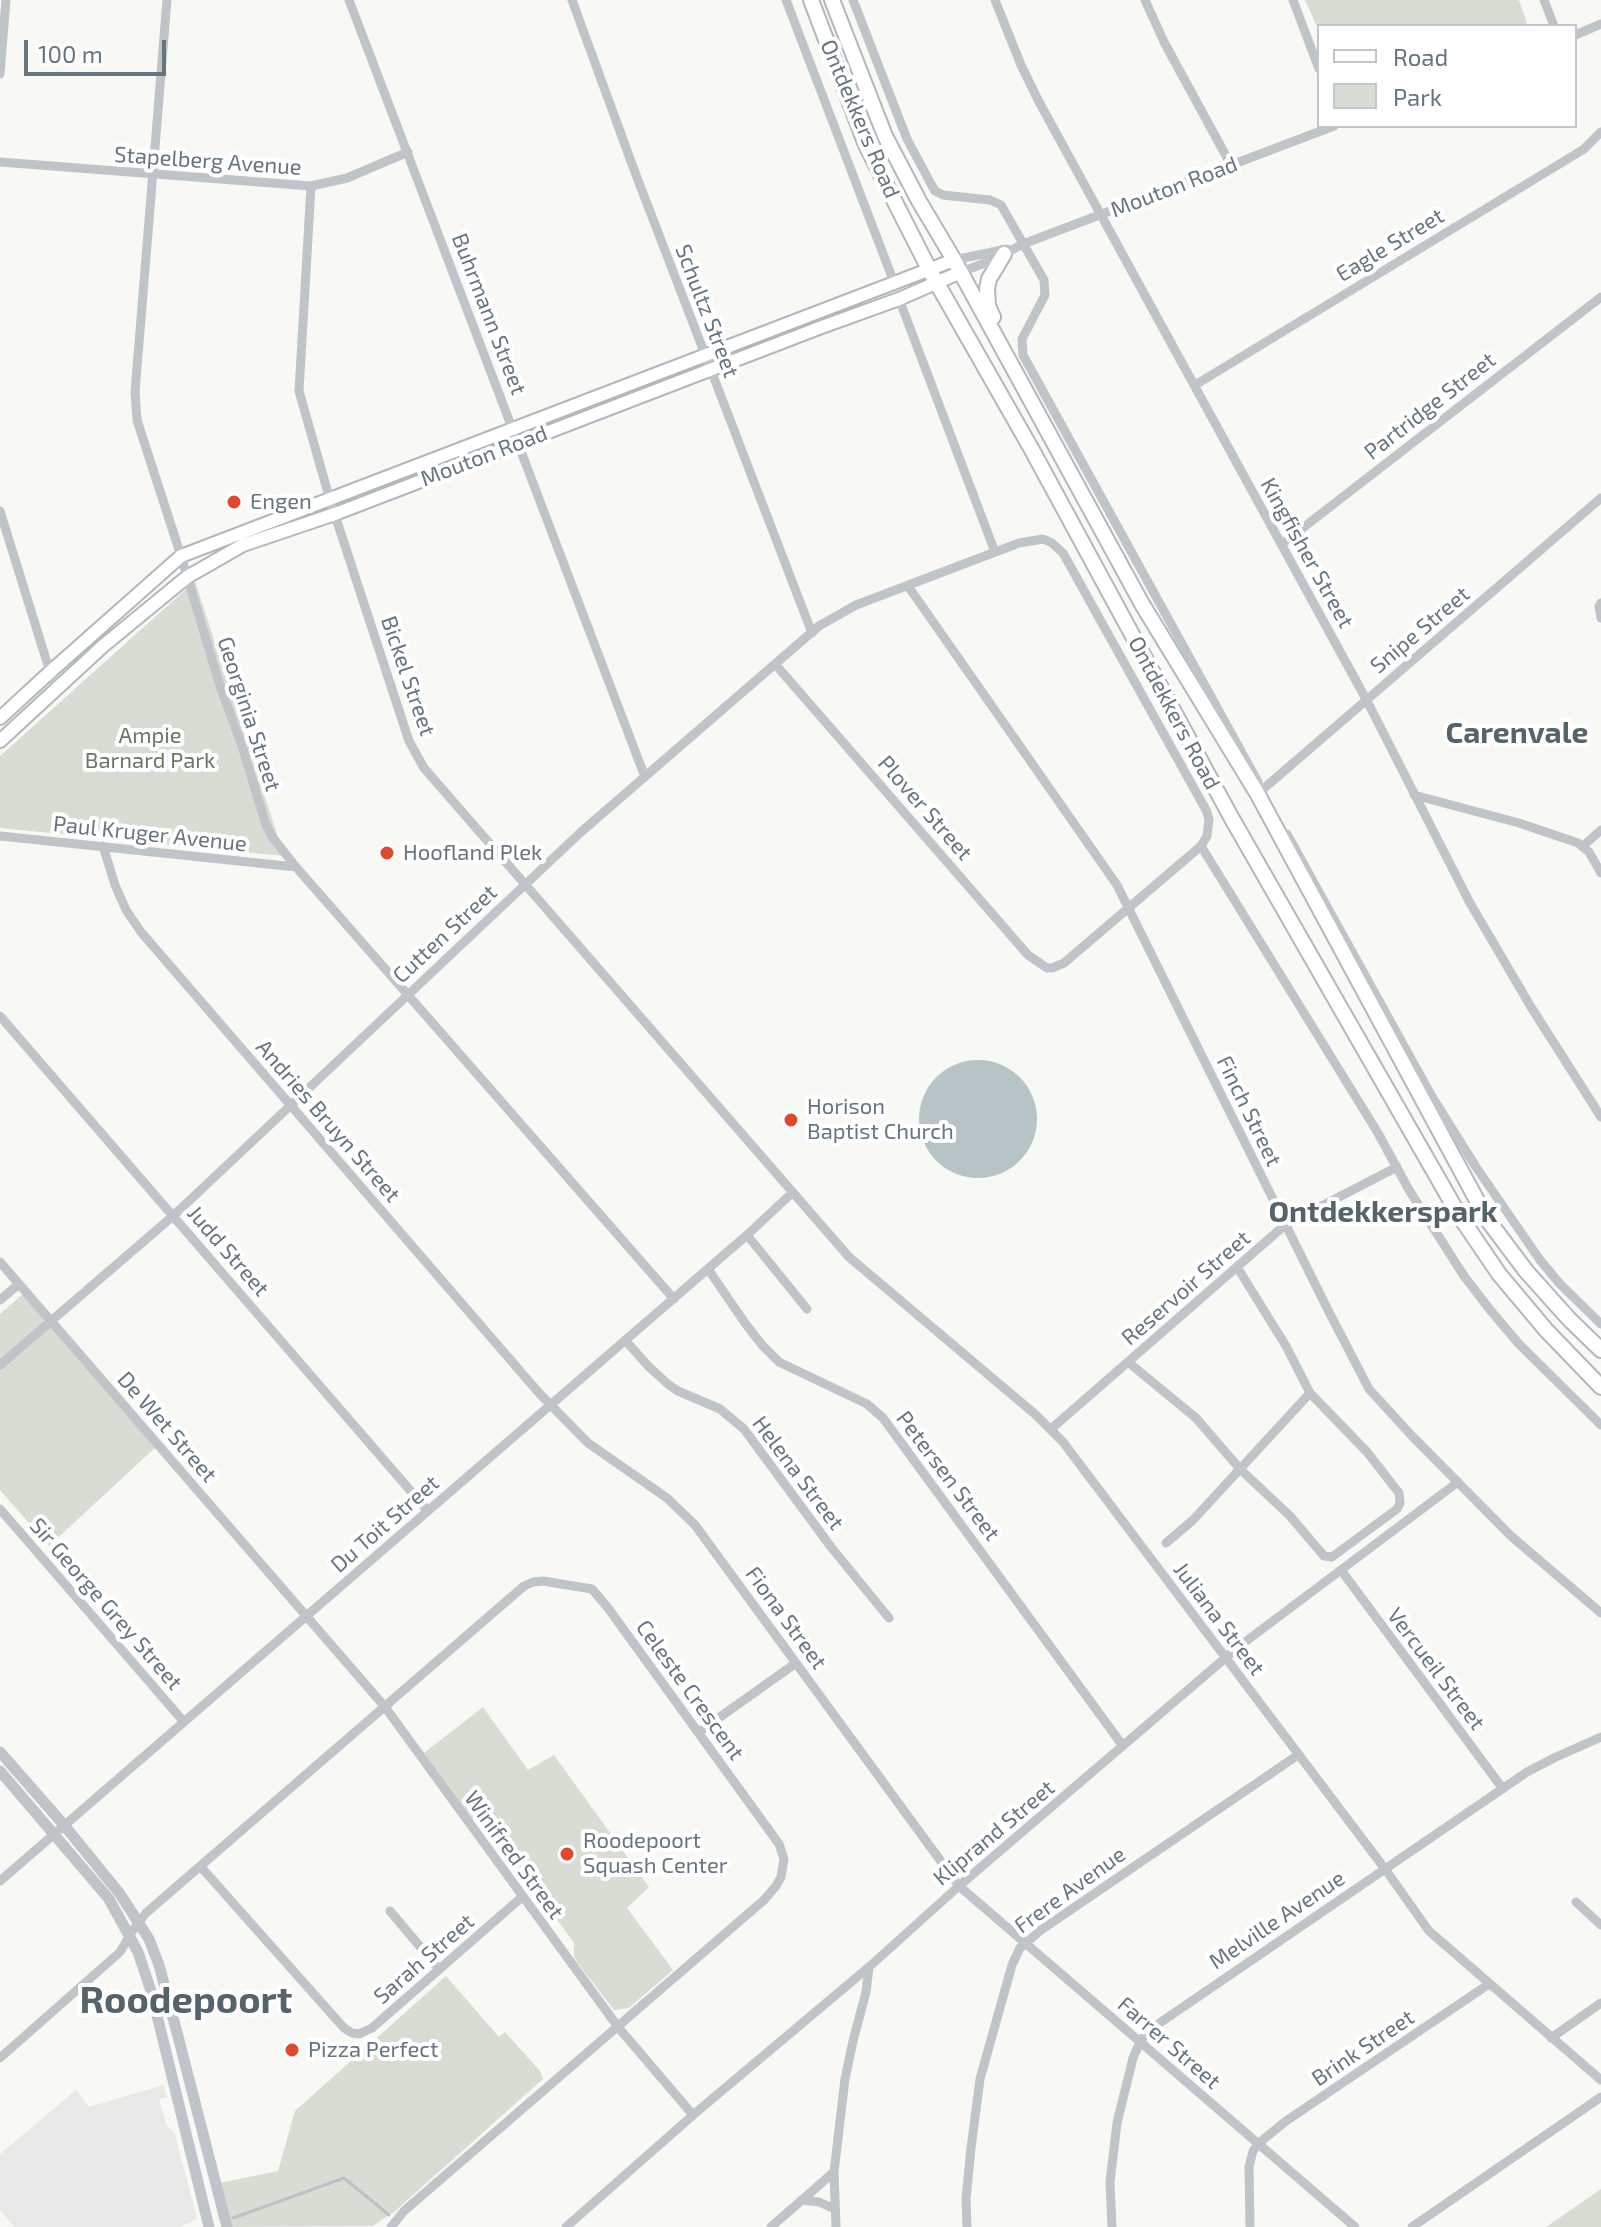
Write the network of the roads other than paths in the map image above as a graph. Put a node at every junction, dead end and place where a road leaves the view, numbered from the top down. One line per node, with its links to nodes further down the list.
1 (6, 0): 17 (street)
2 (167, 0): 23 (street, Georginia Street)
3 (349, 0): 20 (street, Buhrmann Street)
4 (572, 0): 32 (street, Schultz Street)
5 (786, 0): 29 (street, Ontdekkers Road)
6 (811, 0): 28 (main road, Ontdekkers Road)
7 (832, 0): 27 (main road, Ontdekkers Road)
8 (853, 0): 26 (street, Ontdekkers Road)
9 (995, 0): 25 (street, Kingfisher Street)
10 (1145, 0): 22 (street)
11 (1293, 0): 16 (street)
12 (1544, 0): 13 (street)
13 (1553, 24)
14 (1601, 24): 15 (street)
15 (1577, 34)
16 (1317, 64)
17 (0, 74)
18 (1329, 128): 22 (street, Mouton Road)
19 (1601, 132): 35 (street, Eagle Street)
20 (408, 152): 24 (street, Stapelberg Avenue); 36 (street, Buhrmann Street)
21 (0, 162): 23 (street, Stapelberg Avenue)
22 (1231, 165): 25 (street, Mouton Road)
23 (153, 176): 24 (street, Stapelberg Avenue); 45 (street, Georginia Street)
24 (311, 186): 38 (street, Bickel Street)
25 (1100, 216): 26 (street, Mouton Road); 35 (street, Kingfisher Street)
26 (1014, 249): 27 (street, Mouton Road); 33 (main road); 58 (street, Ontdekkers Road)
27 (958, 266): 28 (main road, Mouton Road); 33 (main road, Ontdekkers Road)
28 (933, 277): 29 (main road, Mouton Road); 31 (main road, Mouton Road); 91 (main road, Ontdekkers Road)
29 (895, 285): 32 (main road, Mouton Road)
30 (1601, 297): 43 (street, Partridge Street)
31 (899, 299): 34 (main road, Mouton Road); 44 (street)
32 (706, 357): 34 (street, Schultz Street); 36 (main road, Mouton Road)
33 (1012, 366): 88 (main road, Ontdekkers Road)
34 (711, 370): 37 (main road, Mouton Road); 50 (street, Schultz Street)
35 (1195, 385): 43 (street, Kingfisher Street)
36 (514, 430): 37 (street, Buhrmann Street); 38 (main road, Mouton Road)
37 (519, 443): 41 (main road, Mouton Road); 57 (street, Buhrmann Street)
38 (330, 500): 41 (street, Bickel Street); 45 (main road, Mouton Road)
39 (1599, 502): 54 (street, Snipe Street)
40 (0, 511): 52 (street)
41 (335, 514): 46 (main road, Mouton Road); 67 (street, Bickel Street)
42 (1033, 539): 44 (street, Cutten Street); 63 (street, Ontdekkers Road)
43 (1282, 544): 54 (street, Kingfisher Street)
44 (995, 552): 47 (street, Cutten Street)
45 (181, 556): 46 (street, Georginia Street); 52 (main road, Mouton Road)
46 (187, 577): 53 (main road, Mouton Road); 65 (street, Georginia Street)
47 (908, 586): 50 (street, Cutten Street); 68 (street, Finch Street)
48 (1601, 603): 49 (street)
49 (1601, 618)
50 (812, 633): 51 (street, Cutten Street)
51 (775, 664): 57 (street, Cutten Street); 68 (street, Plover Street)
52 (50, 672): 53 (street); 55 (main road, Mouton Road)
53 (57, 687): 56 (main road, Mouton Road)
54 (1366, 699): 58 (street, Snipe Street); 59 (street, Kingfisher Street)
55 (0, 718)
56 (0, 741)
57 (645, 777): 67 (street, Cutten Street)
58 (1262, 790): 86 (street, Ontdekkers Road)
59 (1414, 795): 64 (street); 72 (street, Kingfisher Street)
60 (1601, 830): 64 (street)
61 (0, 836): 62 (street, Paul Kruger Avenue)
62 (103, 846): 65 (street, Paul Kruger Avenue); 71 (street, Andries Bruyn Street)
63 (1201, 846): 68 (street); 73 (street)
64 (1583, 846): 66 (street)
65 (296, 867): 69 (street, Georginia Street)
66 (1601, 873)
67 (526, 884): 69 (street, Cutten Street); 74 (street, Bickel Street)
68 (1128, 907): 76 (street, Finch Street)
69 (408, 994): 71 (street, Cutten Street); 82 (street, Georginia Street)
70 (0, 1016): 75 (street, Judd Street)
71 (291, 1104): 75 (street, Cutten Street); 93 (street, Andries Bruyn Street)
72 (1601, 1117)
73 (1397, 1167): 76 (street, Reservoir Street); 94 (street)
74 (792, 1193): 77 (street, Du Toit Street); 95 (street, Juliana Street)
75 (173, 1216): 85 (street, Cutten Street); 99 (street, Judd Street)
76 (1285, 1225): 79 (street, Reservoir Street); 97 (street, Finch Street)
77 (747, 1235): 80 (street, Du Toit Street); 84 (street)
78 (0, 1262): 81 (street, De Wet Street)
79 (1237, 1267): 89 (street, Reservoir Street); 92 (street)
80 (708, 1269): 82 (street, Du Toit Street); 111 (street, Petersen Street)
81 (19, 1284): 83 (street); 85 (street, De Wet Street)
82 (674, 1299): 87 (street, Du Toit Street)
83 (0, 1300)
84 (807, 1309)
85 (51, 1321): 90 (street, Cutten Street); 103 (street, De Wet Street)
86 (1601, 1324)
87 (625, 1340): 93 (street, Du Toit Street); 104 (street, Helena Street)
88 (1601, 1350)
89 (1128, 1362): 95 (street, Reservoir Street); 96 (street)
90 (0, 1365)
91 (1601, 1387)
92 (1310, 1393): 96 (street); 96 (street)
93 (550, 1405): 99 (street, Du Toit Street); 106 (street, Fiona Street)
94 (1601, 1425)
95 (1051, 1429): 105 (street, Juliana Street)
96 (1240, 1469): 100 (street)
97 (1458, 1482): 101 (street, Kliprand Street); 102 (street, Finch Street)
98 (0, 1509): 108 (street, Sir George Grey Street)
99 (428, 1511): 103 (street, Du Toit Street)
100 (1166, 1543)
101 (1341, 1570): 105 (street, Kliprand Street); 115 (street, Vercueil Street)
102 (1601, 1613)
103 (307, 1616): 107 (street, Winifred Street); 108 (street, Du Toit Street)
104 (889, 1618)
105 (1226, 1658): 111 (street, Kliprand Street); 113 (street, Juliana Street)
106 (796, 1663): 109 (street); 121 (street, Fiona Street)
107 (385, 1707): 109 (street, Celeste Crescent); 118 (street, Celeste Crescent); 122 (street, Winifred Street)
108 (184, 1722): 116 (street, Du Toit Street)
109 (699, 1732): 133 (street, Celeste Crescent)
110 (1601, 1737): 115 (street, Melville Avenue)
111 (1123, 1746): 121 (street, Kliprand Street)
112 (0, 1752): 116 (street)
113 (1298, 1755): 119 (street, Juliana Street); 128 (street, Frere Avenue)
114 (0, 1771): 117 (street)
115 (1503, 1789): 119 (street, Melville Avenue)
116 (64, 1825): 117 (street, Du Toit Street); 125 (street)
117 (54, 1833): 120 (street, Du Toit Street); 127 (street)
118 (201, 1867): 125 (street, Celeste Crescent); 130 (street, Sarah Street)
119 (1385, 1869): 131 (street, Juliana Street); 135 (street, Melville Avenue)
120 (0, 1881)
121 (959, 1886): 128 (street, Farrer Street); 129 (street, Kliprand Street)
122 (522, 1897): 130 (street, Sarah Street); 133 (street, Winifred Street)
123 (1576, 1902): 126 (street)
124 (390, 1911): 130 (street)
125 (139, 1921): 127 (street, Celeste Crescent); 145 (street)
126 (1601, 1925)
127 (130, 1936): 136 (street, Celeste Crescent); 144 (street)
128 (1024, 1943): 135 (street, Farrer Street); 150 (street, Frere Avenue)
129 (869, 1967): 139 (street, Kliprand Street); 141 (street)
130 (439, 1969)
131 (1489, 1984): 134 (street, Juliana Street); 140 (street, Brink Street)
132 (1601, 2003): 134 (street)
133 (618, 2027): 139 (street, Winifred Street); 146 (street, Celeste Crescent)
134 (1551, 2038): 137 (street, Juliana Street)
135 (1140, 2042): 140 (street, Farrer Street); 151 (street, Melville Avenue)
136 (0, 2058)
137 (1601, 2080)
138 (1601, 2097): 154 (street)
139 (693, 2115): 147 (street, Kliprand Street)
140 (1259, 2143): 152 (street); 153 (street, Farrer Street)
141 (834, 2172): 142 (street); 143 (street)
142 (802, 2200): 143 (street); 148 (street)
143 (835, 2209): 149 (street)
144 (209, 2227)
145 (227, 2227)
146 (391, 2227)
147 (566, 2227)
148 (771, 2227)
149 (836, 2227)
150 (967, 2227)
151 (1112, 2227)
152 (1250, 2227)
153 (1355, 2227)
154 (1412, 2227)

